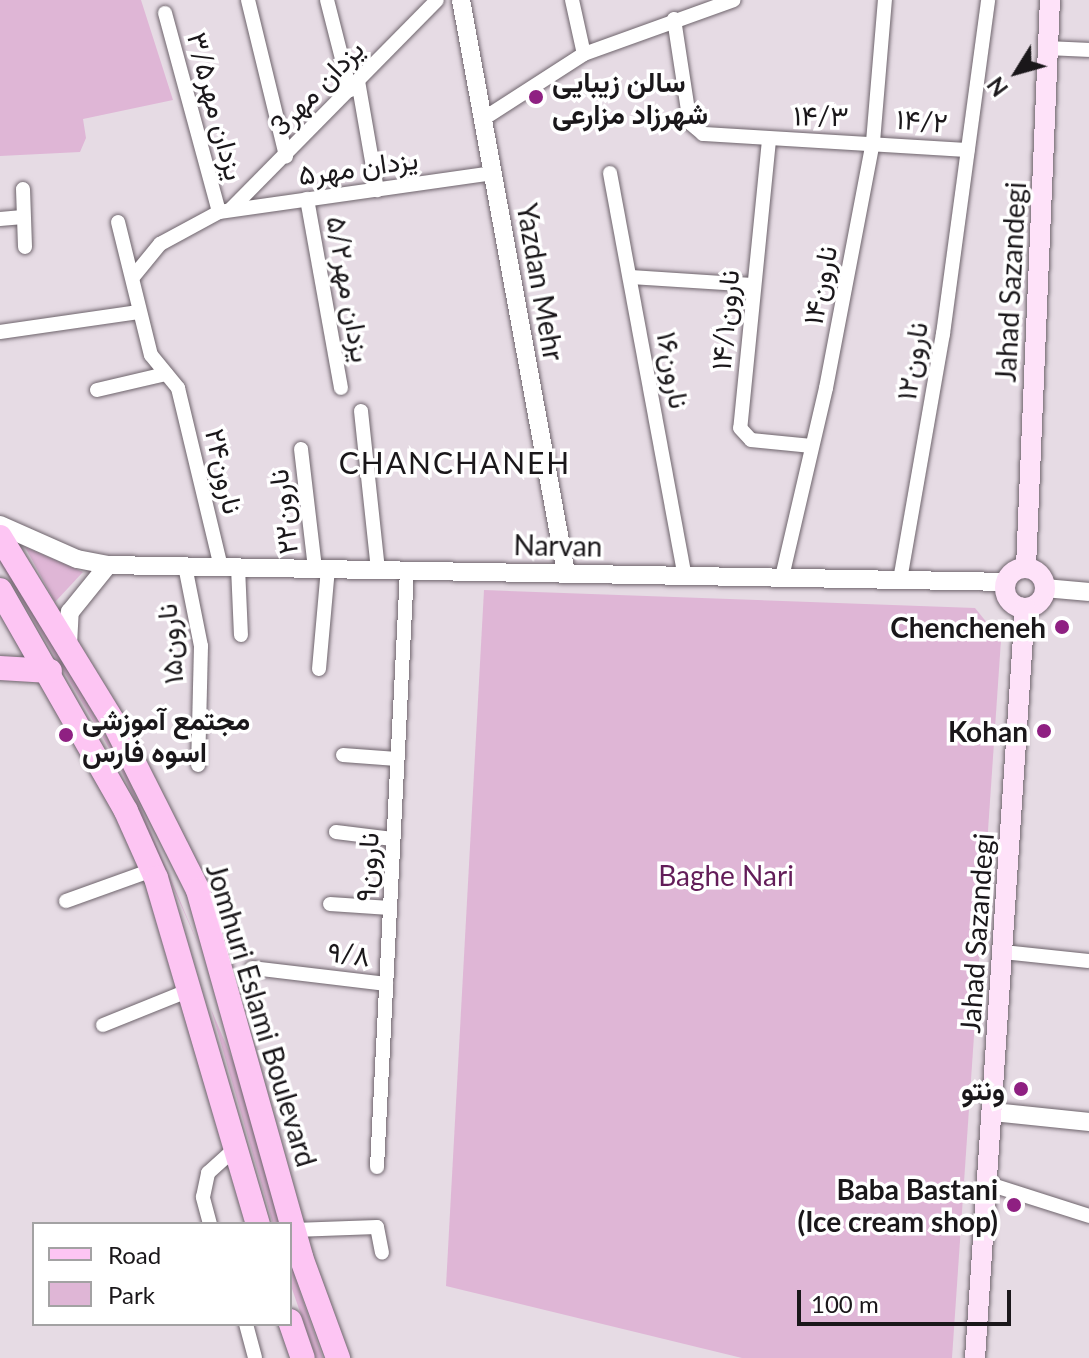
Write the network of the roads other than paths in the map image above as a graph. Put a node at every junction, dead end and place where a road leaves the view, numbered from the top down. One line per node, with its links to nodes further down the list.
1 (248, 0): 20 (street)
2 (327, 0): 15 (street)
3 (437, 0): 15 (street, 3یزدان مهر)
4 (461, 0): 16 (street, Yazdan Mehr)
5 (572, 0): 14 (street)
6 (734, 0): 11 (street)
7 (885, 0): 18 (street, نارون۱۴)
8 (988, 0): 19 (street, نارون۱۲)
9 (1050, 0): 12 (main road, Jahad Sazandegi)
10 (165, 13): 26 (street, ۳/۵یزدان مهر)
11 (674, 19): 14 (street); 17 (street, ۱۴/۳)
12 (1048, 48): 13 (street); 47 (main road, Jahad Sazandegi)
13 (1089, 50)
14 (584, 54): 16 (street)
15 (354, 86): 20 (street, 3یزدان مهر); 24 (street)
16 (483, 119): 21 (street, Yazdan Mehr)
17 (769, 140): 18 (street, ۱۴/۳); 33 (street, ۱۴/۱نارون)
18 (873, 142): 19 (street, ۱۴/۲); 40 (street, نارون۱۴)
19 (968, 150): 54 (street, نارون۱۲)
20 (286, 156): 26 (street, 3یزدان مهر)
21 (493, 173): 24 (street, یزدان مهر۵); 51 (street, Yazdan Mehr)
22 (610, 173): 32 (street, نارون۱۶)
23 (23, 189): 27 (street)
24 (377, 190): 25 (street, یزدان مهر۵)
25 (307, 199): 26 (street, یزدان مهر۵); 37 (street, ۵/۲یزدان مهر)
26 (225, 211): 31 (street)
27 (23, 217): 28 (street); 30 (street)
28 (0, 219)
29 (118, 222): 31 (street)
30 (25, 247)
31 (133, 277): 34 (street)
32 (630, 277): 33 (street); 52 (street, نارون۱۶)
33 (753, 285): 40 (street, ۱۴/۱نارون)
34 (139, 312): 35 (street); 36 (street)
35 (0, 332)
36 (166, 374): 38 (street); 46 (street, نارون۲۴)
37 (341, 388)
38 (97, 390)
39 (361, 411): 49 (street)
40 (812, 446): 53 (street, نارون۱۴)
41 (301, 449): 48 (street, نارون۲۲)
42 (0, 525): 44 (street, Narvan)
43 (0, 537): 61 (main road, Jomhuri Eslami Boulevard)
44 (108, 565): 45 (street, Narvan); 61 (street)
45 (185, 566): 46 (street, Narvan); 67 (street, نارون۱۵)
46 (229, 567): 48 (street, Narvan); 60 (street, نارون۲۴)
47 (1026, 567): 55 (main road); 56 (main road)
48 (321, 569): 49 (street, Narvan); 63 (street, نارون۲۲)
49 (378, 570): 50 (street, Narvan)
50 (407, 570): 51 (street, Narvan); 66 (street, نارون۹)
51 (566, 573): 52 (street, Narvan)
52 (685, 576): 53 (street, Narvan)
53 (782, 577): 54 (street, Narvan)
54 (900, 580): 55 (street, Narvan)
55 (1006, 582): 59 (main road)
56 (1045, 588): 58 (street); 59 (main road)
57 (0, 590): 64 (main road)
58 (1089, 592)
59 (1025, 608): 74 (main road, Jahad Sazandegi)
60 (241, 635)
61 (68, 645): 77 (main road, Jomhuri Eslami Boulevard)
62 (0, 668): 64 (main road)
63 (319, 669)
64 (50, 671): 70 (main road)
65 (343, 755): 66 (street)
66 (397, 759): 69 (street, نارون۹)
67 (198, 765)
68 (336, 832): 69 (street)
69 (393, 839): 73 (street, نارون۹)
70 (152, 870): 71 (street); 79 (main road)
71 (66, 901)
72 (330, 904): 73 (street)
73 (390, 908): 78 (street, نارون۹)
74 (1003, 952): 75 (street); 81 (main road, Jahad Sazandegi)
75 (1089, 961)
76 (252, 968): 78 (street, ۹/۸)
77 (226, 979): 79 (main road); 89 (main road, Jomhuri Eslami Boulevard)
78 (386, 984): 84 (street, نارون۹)
79 (192, 989): 80 (street); 83 (main road)
80 (103, 1025)
81 (993, 1112): 82 (street); 85 (main road, Jahad Sazandegi)
82 (1089, 1122)
83 (236, 1148): 87 (street); 88 (main road)
84 (377, 1167)
85 (989, 1184): 86 (street); 98 (main road, Jahad Sazandegi)
86 (1089, 1216)
87 (209, 1222)
88 (257, 1222)
89 (292, 1222)
90 (292, 1223): 91 (main road, Jomhuri Eslami Boulevard)
91 (294, 1230): 92 (street); 97 (main road, Jomhuri Eslami Boulevard)
92 (382, 1253)
93 (247, 1326): 95 (street)
94 (292, 1326): 96 (main road)
95 (255, 1358)
96 (303, 1358)
97 (338, 1358)
98 (975, 1358)

